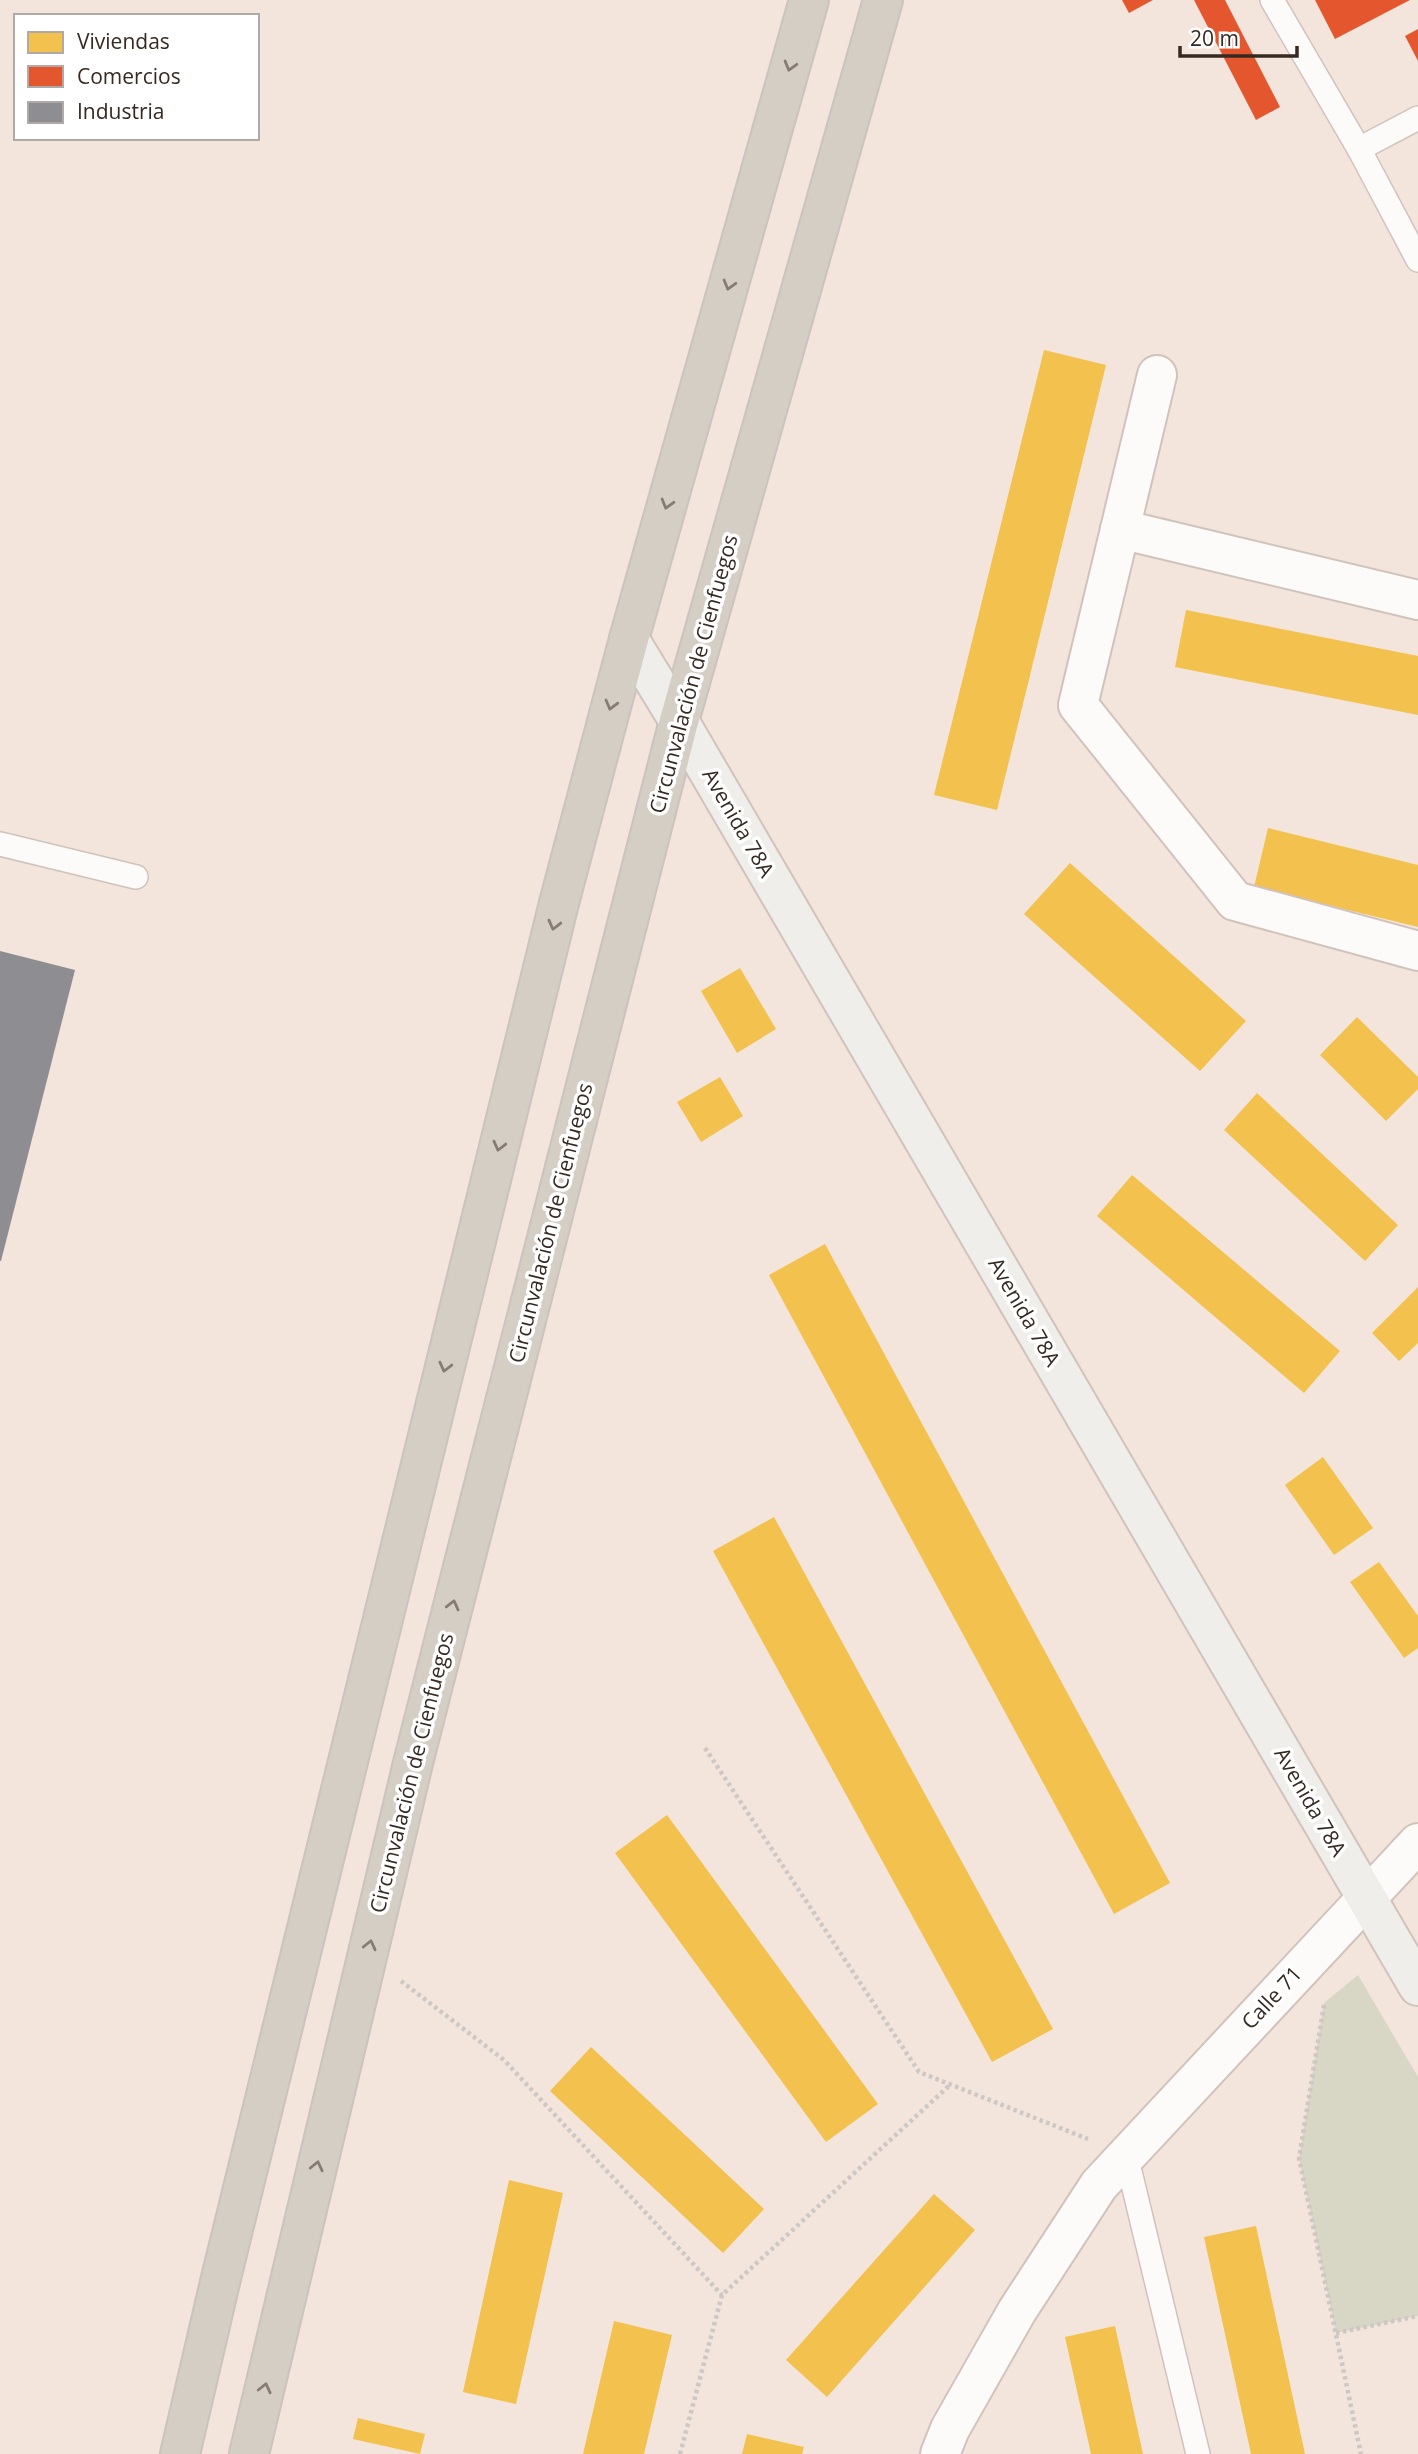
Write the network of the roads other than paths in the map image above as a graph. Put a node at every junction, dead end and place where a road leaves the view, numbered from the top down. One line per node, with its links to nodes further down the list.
1 (809, 0): 10 (highway, one-way to 10)
2 (883, 0): 11 (highway, Circunvalación de Cienfuegos)
3 (1272, 0): 5 (lane)
4 (1418, 118): 5 (lane)
5 (1359, 149): 6 (lane)
6 (1418, 260)
7 (1157, 375): 8 (street)
8 (1120, 529): 9 (street); 14 (street)
9 (1418, 600)
10 (629, 639): 11 (street, Avenida 78A); 19 (highway, one-way to 19)
11 (679, 721): 16 (street, Avenida 78A); 20 (highway, Circunvalación de Cienfuegos, one-way to 11)
12 (0, 844): 13 (lane)
13 (136, 877)
14 (1418, 951)
15 (1418, 1843): 16 (street, Calle 71)
16 (1365, 1897): 17 (street, Avenida 78A); 18 (street, Calle 71)
17 (1418, 1986)
18 (1126, 2155): 21 (street, Calle 71); 22 (lane)
19 (180, 2454)
20 (249, 2454)
21 (940, 2454)
22 (1198, 2454)

